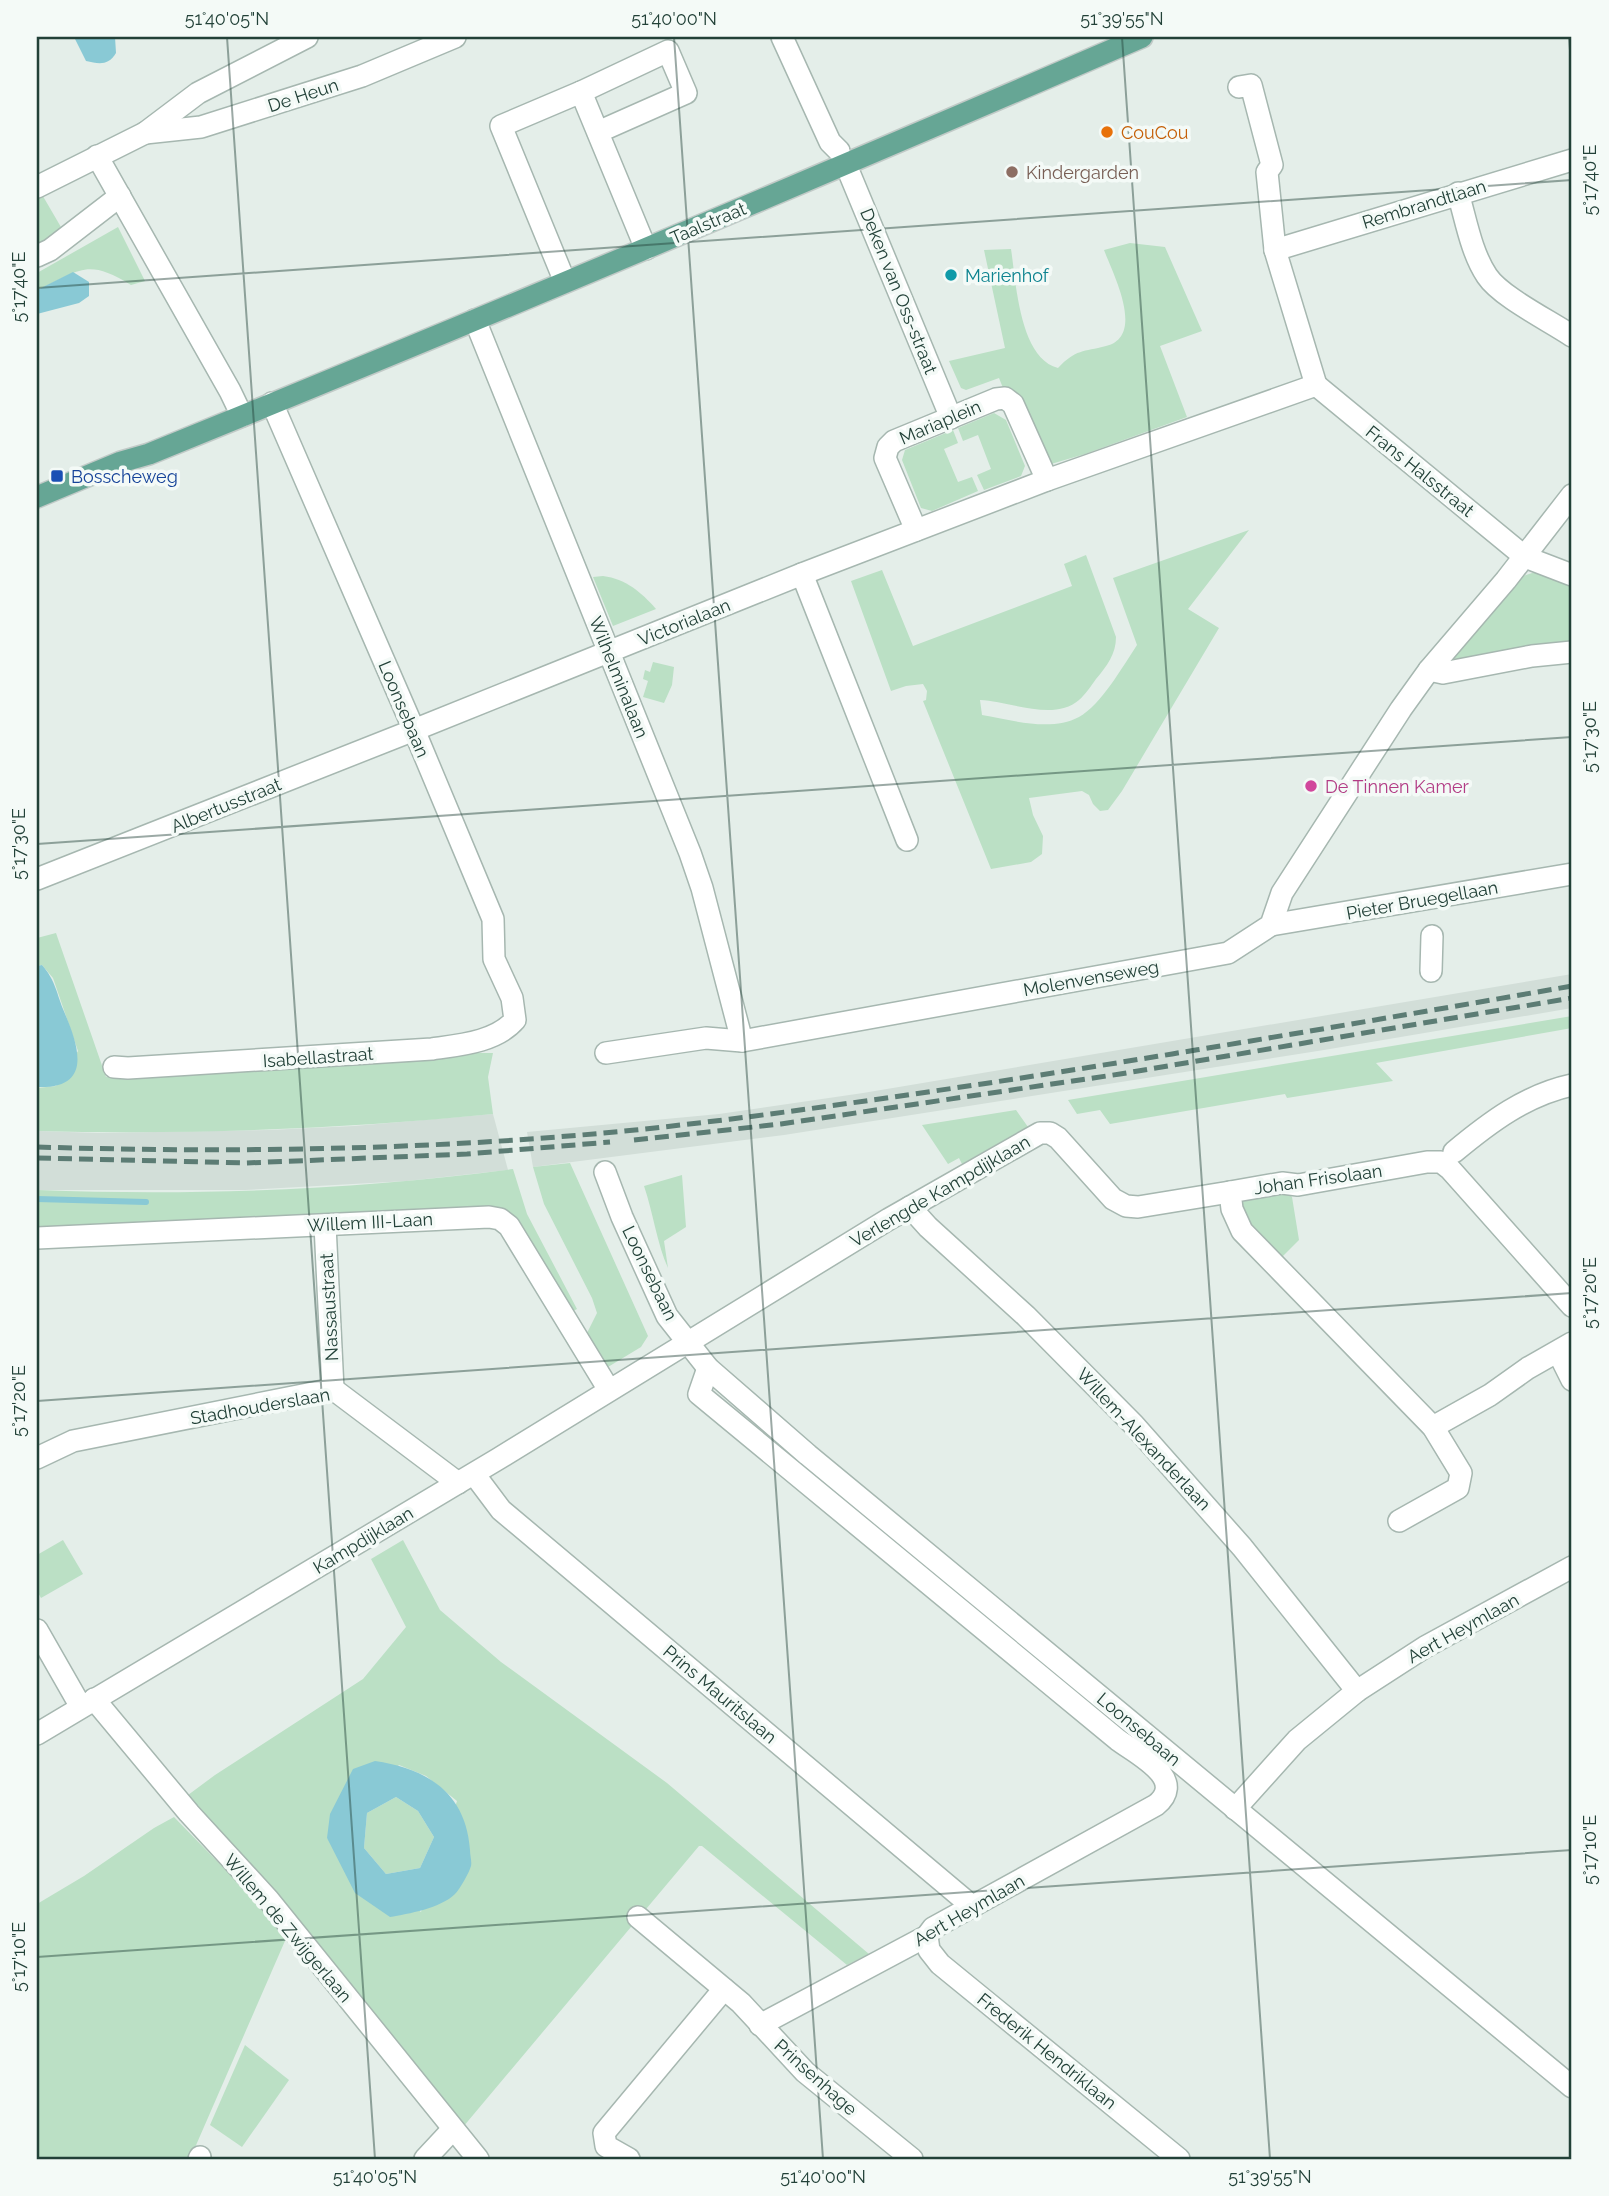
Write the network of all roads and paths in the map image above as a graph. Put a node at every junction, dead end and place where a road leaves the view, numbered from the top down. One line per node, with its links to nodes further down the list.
1 (307, 37): 7 (street, De Heun)
2 (455, 37): 7 (street, De Heun)
3 (782, 37): 10 (street, Deken van Oss-straat)
4 (1142, 37): 10 (main road, Taalstraat)
5 (1239, 87): 16 (street)
6 (581, 92): 8 (street); 8 (street); 18 (street)
7 (145, 132): 9 (street, De Heun)
8 (598, 132): 15 (street)
9 (97, 156): 12 (street, De Heun); 14 (street)
10 (843, 158): 15 (main road, Taalstraat); 24 (street, Deken van Oss-straat)
11 (1572, 160): 13 (street, Rembrandtlaan)
12 (37, 187)
13 (1458, 193): 16 (street, Rembrandtlaan); 20 (street)
14 (120, 196): 17 (street); 23 (street)
15 (646, 249): 18 (main road, Taalstraat)
16 (1275, 250): 21 (street)
17 (37, 256)
18 (565, 282): 19 (main road, Taalstraat)
19 (475, 320): 22 (main road, Taalstraat); 32 (street, Wilhelminalaan)
20 (1572, 336)
21 (1316, 384): 25 (street); 29 (street, Frans Halsstraat)
22 (272, 403): 23 (main road); 35 (street, Loonsebaan)
23 (242, 416): 27 (main road)
24 (951, 418): 25 (street, Mariaplein); 28 (street, Mariaplein)
25 (1047, 480): 28 (street)
26 (1572, 495): 29 (street)
27 (37, 497)
28 (916, 530): 30 (street, Victorialaan)
29 (1525, 557): 31 (street); 34 (street)
30 (802, 573): 32 (street, Victorialaan); 36 (street)
31 (1572, 575)
32 (609, 652): 35 (street, Victorialaan); 43 (street, Wilhelminalaan)
33 (1572, 652): 34 (street)
34 (1429, 670): 39 (street)
35 (414, 730): 38 (street, Albertusstraat); 42 (street, Loonsebaan)
36 (907, 840)
37 (1572, 874): 39 (street, Pieter Bruegellaan)
38 (37, 879)
39 (1272, 925): 43 (street, Molenvenseweg)
40 (1432, 936): 41 (street)
41 (1431, 971)
42 (515, 1020): 45 (street, Isabellastraat)
43 (742, 1041): 44 (street, Molenvenseweg)
44 (606, 1053)
45 (114, 1067)
46 (1572, 1085): 47 (street)
47 (1454, 1152)
48 (605, 1172): 54 (street, Loonsebaan)
49 (1230, 1192): 50 (street, Verlengde Kampdijklaan); 53 (street, Johan Frisolaan); 60 (street, Johan Frisolaan)
50 (910, 1207): 54 (street, Verlengde Kampdijklaan); 66 (street, Willem-Alexanderlaan)
51 (325, 1225): 52 (street, Willem III-Laan); 58 (street, Nassaustraat); 59 (street, Willem III-Laan)
52 (37, 1238)
53 (1572, 1306)
54 (687, 1341): 56 (street, Loonsebaan); 59 (street, Kampdijklaan)
55 (1565, 1348): 57 (street); 60 (street)
56 (708, 1368): 69 (street, Loonsebaan); 70 (street, Loonsebaan)
57 (1572, 1380)
58 (333, 1389): 61 (street, Stadhouderslaan); 62 (street, Stadhouderslaan)
59 (609, 1390): 62 (street, Kampdijklaan)
60 (1433, 1426): 63 (street, Johan Frisolaan)
61 (37, 1458)
62 (466, 1479): 67 (street, Kampdijklaan); 71 (street, Prins Mauritslaan)
63 (1399, 1521)
64 (1570, 1574): 66 (street, Aert Heymlaan)
65 (37, 1630): 67 (street, Willem de Zwijgerlaan)
66 (1357, 1692): 70 (street, Aert Heymlaan)
67 (88, 1703): 68 (street, Kampdijklaan); 77 (street, Willem de Zwijgerlaan)
68 (37, 1734)
69 (1167, 1786): 71 (street, Aert Heymlaan)
70 (1235, 1809): 76 (street, Loonsebaan)
71 (973, 1907): 73 (street, Aert Heymlaan)
72 (638, 1917): 74 (street, Prinsenhage)
73 (927, 1936): 75 (street, Aert Heymlaan); 82 (street, Frederik Hendriklaan)
74 (724, 1989): 75 (street, Prinsenhage); 80 (street)
75 (760, 2025): 81 (street, Prinsenhage)
76 (1572, 2087)
77 (453, 2129): 78 (street); 79 (street, Willem de Zwijgerlaan)
78 (425, 2159)
79 (478, 2159)
80 (629, 2159)
81 (912, 2159)
82 (1179, 2159)

